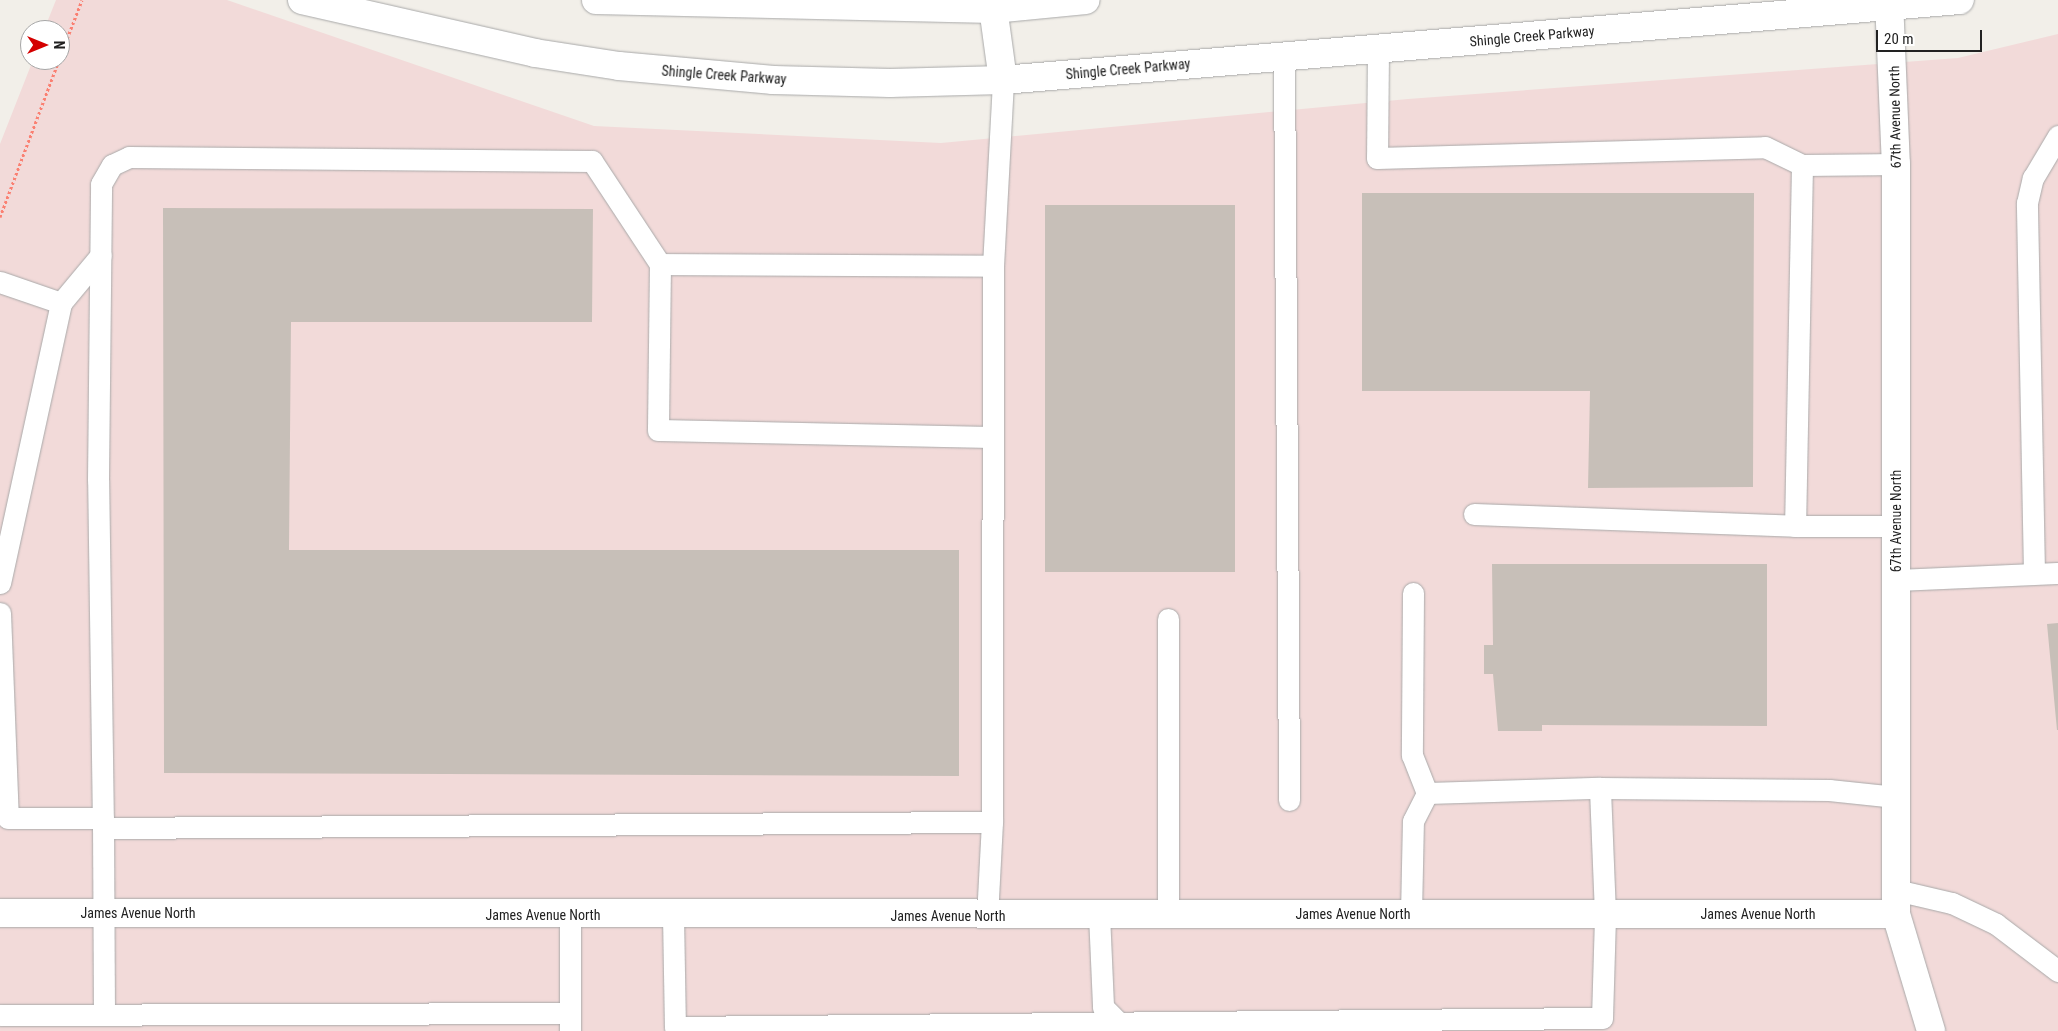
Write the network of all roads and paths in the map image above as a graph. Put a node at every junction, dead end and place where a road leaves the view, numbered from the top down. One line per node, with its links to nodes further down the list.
1 (82, 0): 8 (path)
2 (302, 0): 12 (street, Shingle Creek Parkway)
3 (596, 0): 6 (street)
4 (1086, 0): 6 (street)
5 (1960, 0): 7 (street, Shingle Creek Parkway)
6 (992, 4): 12 (street)
7 (1890, 4): 9 (street, Shingle Creek Parkway); 14 (street, 67th Avenue North)
8 (70, 30)
9 (1378, 49): 10 (street, Shingle Creek Parkway); 15 (lane)
10 (1284, 56): 12 (street, Shingle Creek Parkway); 36 (lane)
11 (55, 70): 16 (path)
12 (1003, 80): 19 (lane)
13 (2058, 136): 26 (lane)
14 (1896, 164): 15 (lane); 25 (street, 67th Avenue North)
15 (1802, 165): 24 (lane)
16 (0, 217)
17 (101, 254): 18 (lane); 21 (lane); 38 (lane)
18 (660, 264): 19 (lane); 22 (lane)
19 (993, 266): 22 (lane)
20 (0, 282): 21 (lane)
21 (61, 302): 29 (lane)
22 (992, 437): 37 (lane)
23 (1474, 514): 24 (lane)
24 (1794, 526): 25 (lane)
25 (1896, 526): 28 (street, 67th Avenue North)
26 (2034, 573): 27 (lane); 28 (lane)
27 (2058, 573)
28 (1896, 580): 35 (street, 67th Avenue North)
29 (0, 583)
30 (1413, 594): 34 (lane)
31 (0, 613): 38 (lane)
32 (1168, 619): 43 (lane)
33 (1600, 788): 34 (lane); 35 (lane); 45 (lane)
34 (1427, 793): 44 (lane)
35 (1896, 797): 39 (street, 67th Avenue North)
36 (1289, 800)
37 (992, 822): 38 (lane); 48 (lane)
38 (103, 823): 41 (lane)
39 (1896, 902): 45 (street, James Avenue North); 49 (lane); 54 (street, 67th Avenue North)
40 (0, 913): 41 (street, James Avenue North)
41 (103, 913): 46 (street, James Avenue North); 51 (lane)
42 (1099, 914): 43 (street, James Avenue North); 48 (street, James Avenue North); 53 (lane)
43 (1168, 914): 44 (street, James Avenue North)
44 (1411, 914): 45 (street, James Avenue North)
45 (1605, 914): 53 (lane)
46 (570, 915): 47 (street, James Avenue North); 52 (lane)
47 (673, 915): 48 (street, James Avenue North); 53 (lane)
48 (987, 916)
49 (2058, 970)
50 (0, 1015): 51 (lane)
51 (104, 1015): 52 (lane)
52 (570, 1022)
53 (1118, 1026)
54 (1931, 1031)

